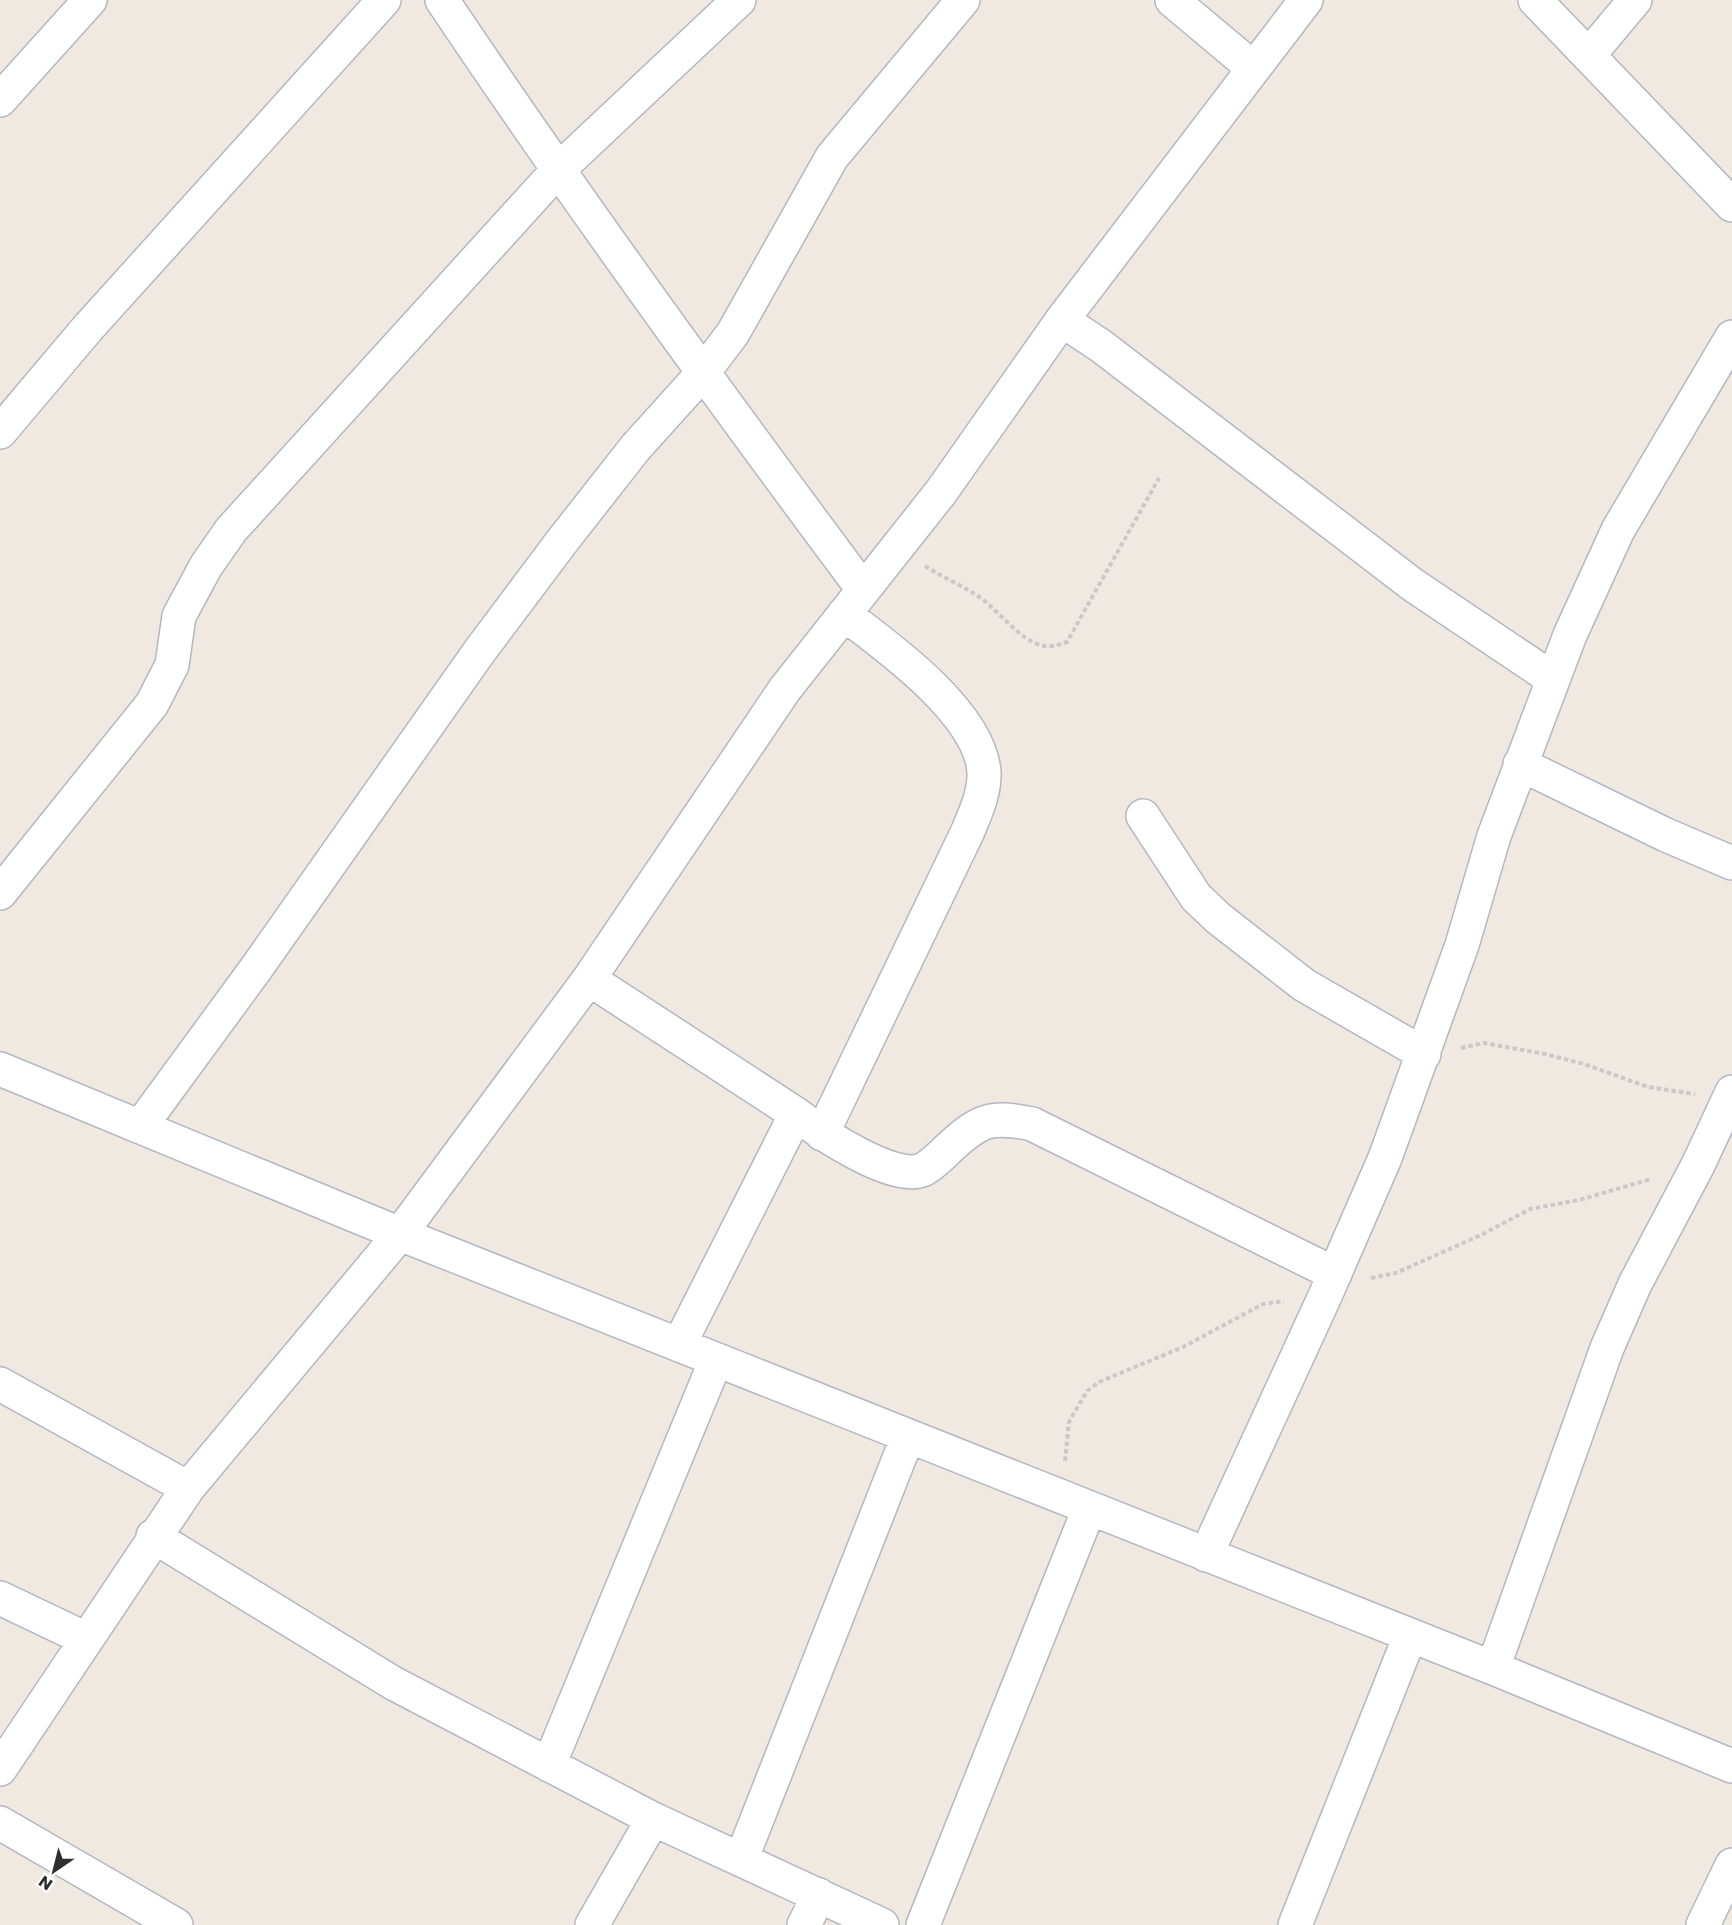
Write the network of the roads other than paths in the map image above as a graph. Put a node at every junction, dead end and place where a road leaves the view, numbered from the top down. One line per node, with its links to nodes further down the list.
1 (90, 0): 12 (street)
2 (384, 0): 18 (street)
3 (442, 0): 13 (street)
4 (739, 0): 13 (street)
5 (963, 0): 17 (street)
6 (1172, 0): 11 (street)
7 (1306, 0): 11 (street)
8 (1534, 0): 10 (street)
9 (1635, 0): 10 (street)
10 (1589, 55): 14 (street)
11 (1252, 68): 15 (street)
12 (0, 100)
13 (557, 171): 17 (street); 24 (street)
14 (1732, 205)
15 (1062, 320): 19 (street); 20 (street)
16 (1732, 337): 20 (street)
17 (702, 374): 19 (street); 30 (street)
18 (0, 432)
19 (853, 601): 25 (street); 31 (street)
20 (1553, 679): 21 (street)
21 (1520, 764): 23 (street); 26 (street)
22 (1143, 816): 26 (street)
23 (1732, 863)
24 (0, 893)
25 (589, 979): 29 (street); 32 (street)
26 (1424, 1054): 33 (street)
27 (0, 1069): 30 (street)
28 (1730, 1095): 45 (street)
29 (796, 1114): 31 (street); 34 (street)
30 (140, 1127): 32 (street)
31 (822, 1134): 33 (street)
32 (400, 1234): 34 (street); 38 (street)
33 (1330, 1285): 41 (street)
34 (679, 1345): 35 (street)
35 (716, 1359): 37 (street); 46 (street)
36 (0, 1384): 38 (street)
37 (908, 1436): 39 (street); 51 (street)
38 (188, 1488): 40 (street)
39 (1075, 1503): 41 (street); 58 (street)
40 (153, 1536): 44 (street); 46 (street)
41 (1206, 1555): 43 (street)
42 (0, 1598): 44 (street)
43 (1410, 1636): 45 (street); 59 (street)
44 (87, 1639): 48 (street)
45 (1494, 1668): 47 (street)
46 (549, 1766): 49 (street)
47 (1732, 1766)
48 (0, 1769)
49 (653, 1819): 51 (street); 55 (street)
50 (0, 1823): 54 (street)
51 (741, 1860): 53 (street)
52 (1732, 1865): 60 (street)
53 (819, 1895): 56 (street); 57 (street)
54 (176, 1925)
55 (592, 1925)
56 (804, 1925)
57 (882, 1925)
58 (923, 1925)
59 (1295, 1925)
60 (1703, 1925)

